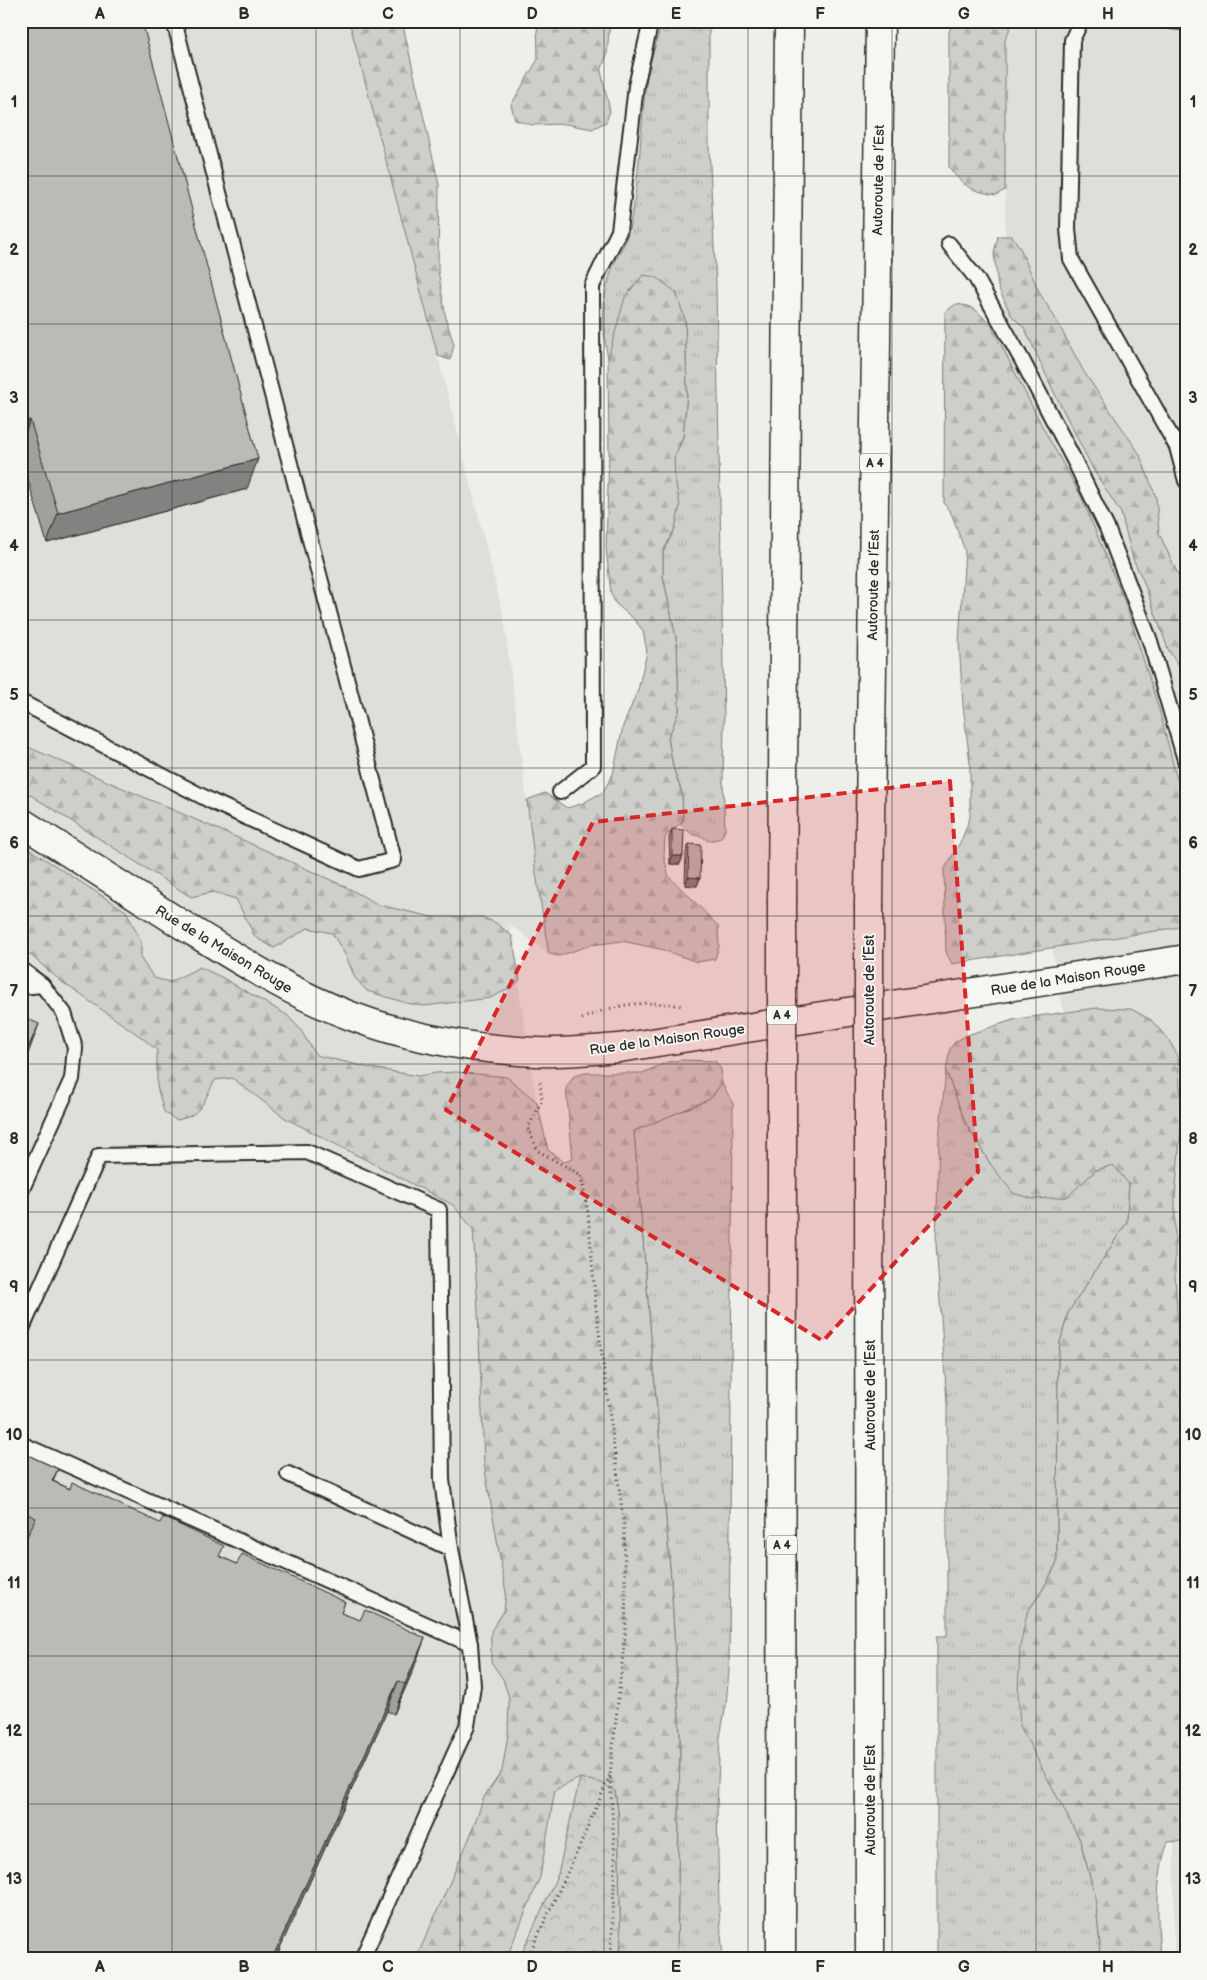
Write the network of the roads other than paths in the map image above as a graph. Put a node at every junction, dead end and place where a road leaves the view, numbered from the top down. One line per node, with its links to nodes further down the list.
1 (174, 21): 10 (lane)
2 (651, 21): 12 (lane)
3 (789, 21): 25 (main road, A 4, bridge)
4 (880, 21): 26 (main road, Autoroute de l’Est / A 4, bridge)
5 (1081, 21): 9 (lane)
6 (1170, 21): 7 (lane)
7 (1186, 22)
8 (949, 244): 11 (lane)
9 (1186, 480)
10 (21, 702)
11 (1186, 763)
12 (560, 792)
13 (21, 822): 14 (main road, Rue de la Maison Rouge)
14 (1186, 959)
15 (21, 969): 16 (lane)
16 (42, 985): 17 (lane); 18 (lane)
17 (21, 987)
18 (21, 1191)
19 (21, 1330): 22 (lane)
20 (21, 1444): 23 (lane)
21 (288, 1474): 22 (lane)
22 (451, 1549): 23 (lane)
23 (470, 1644): 24 (lane)
24 (362, 1959)
25 (781, 1959)
26 (870, 1959)

